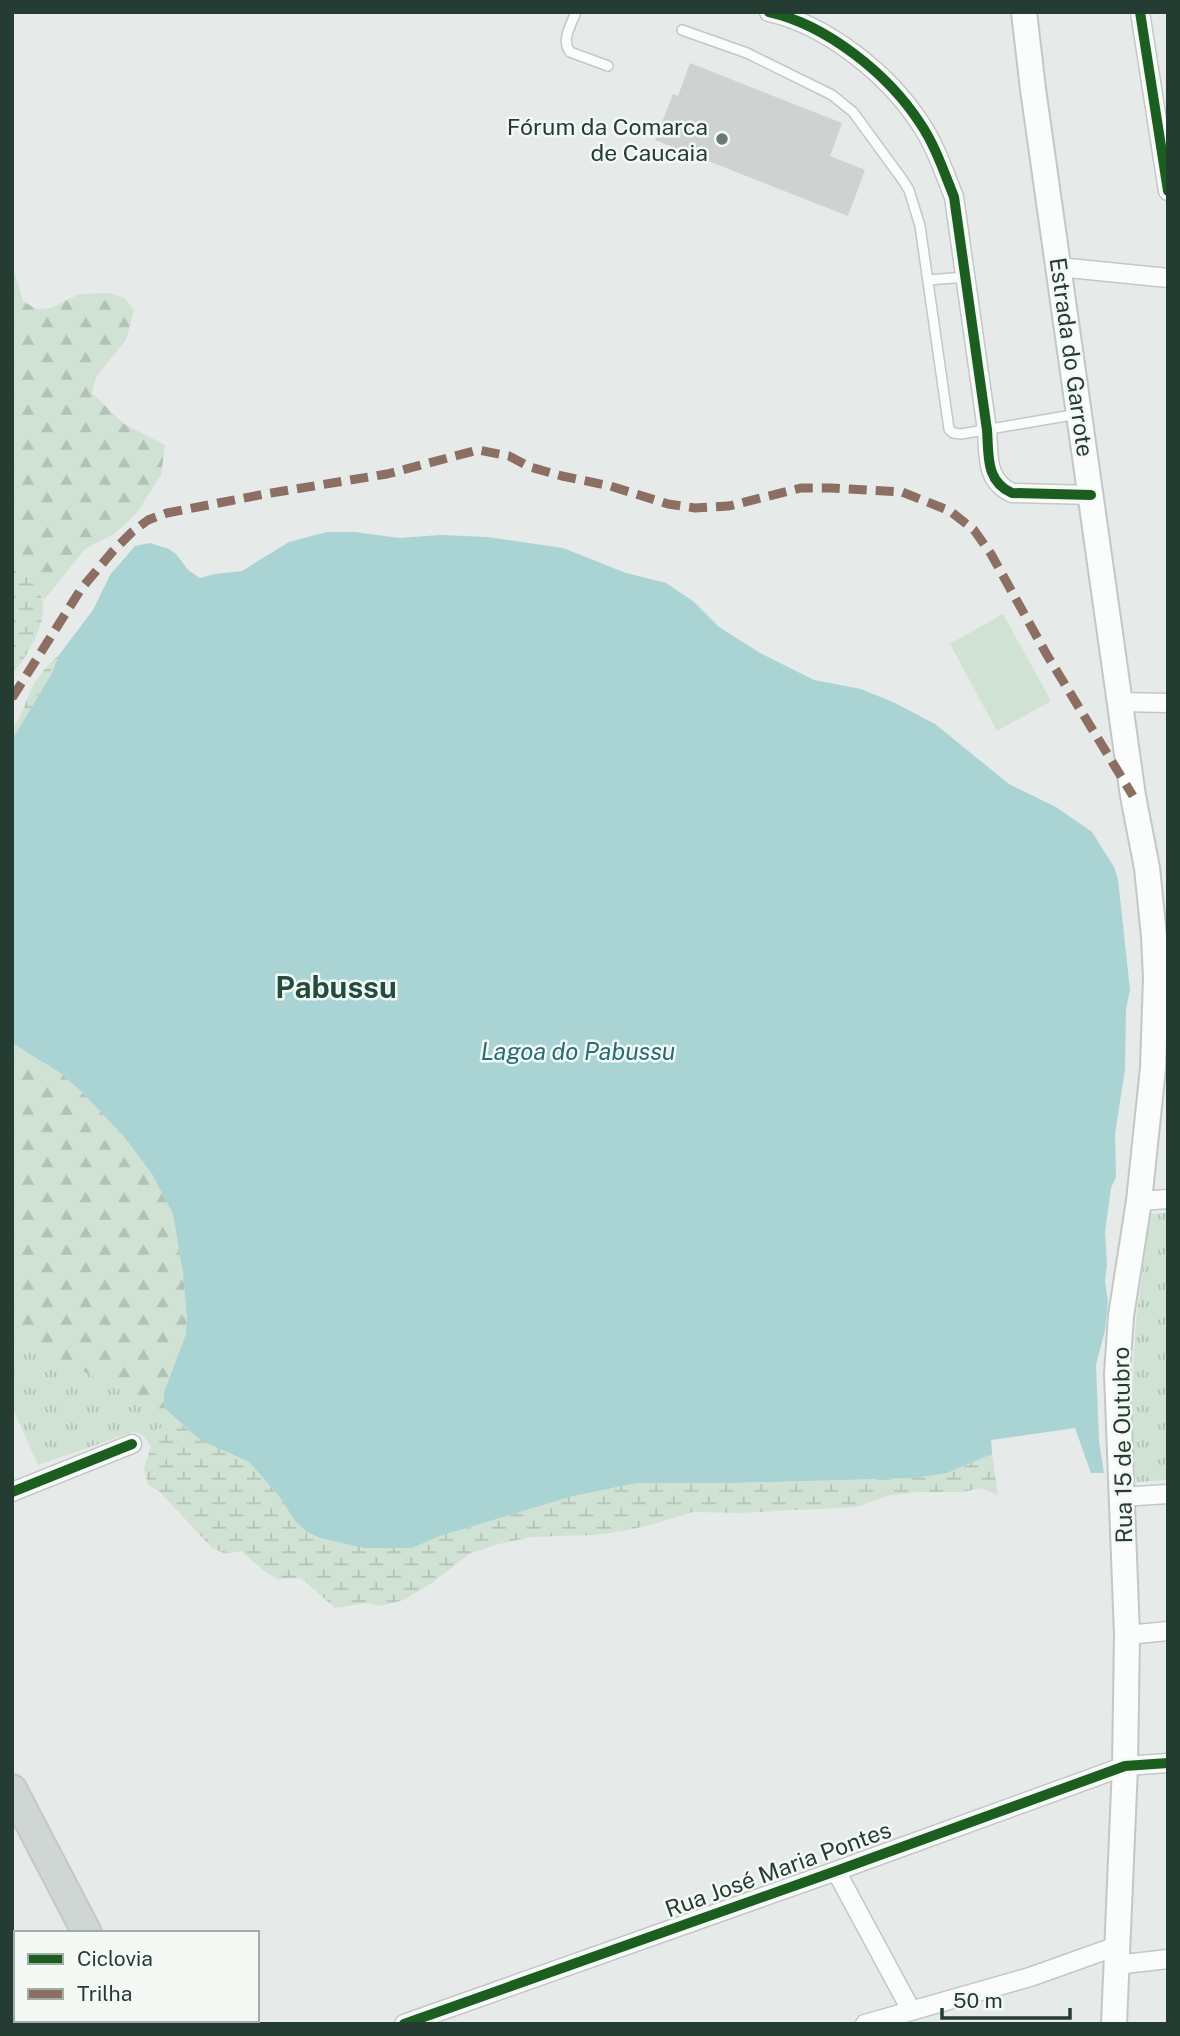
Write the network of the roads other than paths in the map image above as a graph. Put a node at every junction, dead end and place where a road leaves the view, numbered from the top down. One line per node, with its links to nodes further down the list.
1 (576, 12): 6 (lane)
2 (769, 12): 9 (street)
3 (1024, 12): 8 (main road, Estrada do Garrote)
4 (1140, 12): 7 (street)
5 (682, 30): 11 (lane)
6 (608, 66)
7 (1168, 191)
8 (1059, 267): 10 (street); 12 (main road, Estrada do Garrote)
9 (966, 277): 11 (lane); 13 (street)
10 (1168, 278)
11 (928, 280): 13 (lane)
12 (1079, 414): 13 (lane); 14 (main road, Estrada do Garrote)
13 (987, 429): 14 (street)
14 (1091, 495): 15 (main road, Estrada do Garrote)
15 (1121, 702): 16 (street); 17 (main road, Rua 15 de Outubro)
16 (1168, 703)
17 (1160, 1068): 19 (main road, Rua 15 de Outubro)
18 (1168, 1199): 19 (street)
19 (1139, 1201): 23 (main road, Rua 15 de Outubro)
20 (132, 1444): 21 (street)
21 (12, 1492)
22 (1168, 1494): 23 (street)
23 (1121, 1497): 25 (main road, Rua 15 de Outubro)
24 (1168, 1631): 25 (street)
25 (1127, 1635): 27 (main road, Rua 15 de Outubro)
26 (1168, 1763): 27 (street, Rua José Maria Pontes)
27 (1125, 1766): 29 (street, Rua José Maria Pontes); 31 (main road, Rua 15 de Outubro)
28 (12, 1789): 30 (main road)
29 (836, 1871): 33 (street); 34 (street, Rua José Maria Pontes)
30 (86, 1931)
31 (1116, 1956): 32 (street); 33 (street); 36 (main road, Rua 15 de Outubro)
32 (1168, 1959)
33 (911, 2010): 35 (street)
34 (404, 2024)
35 (864, 2024)
36 (1114, 2024)

